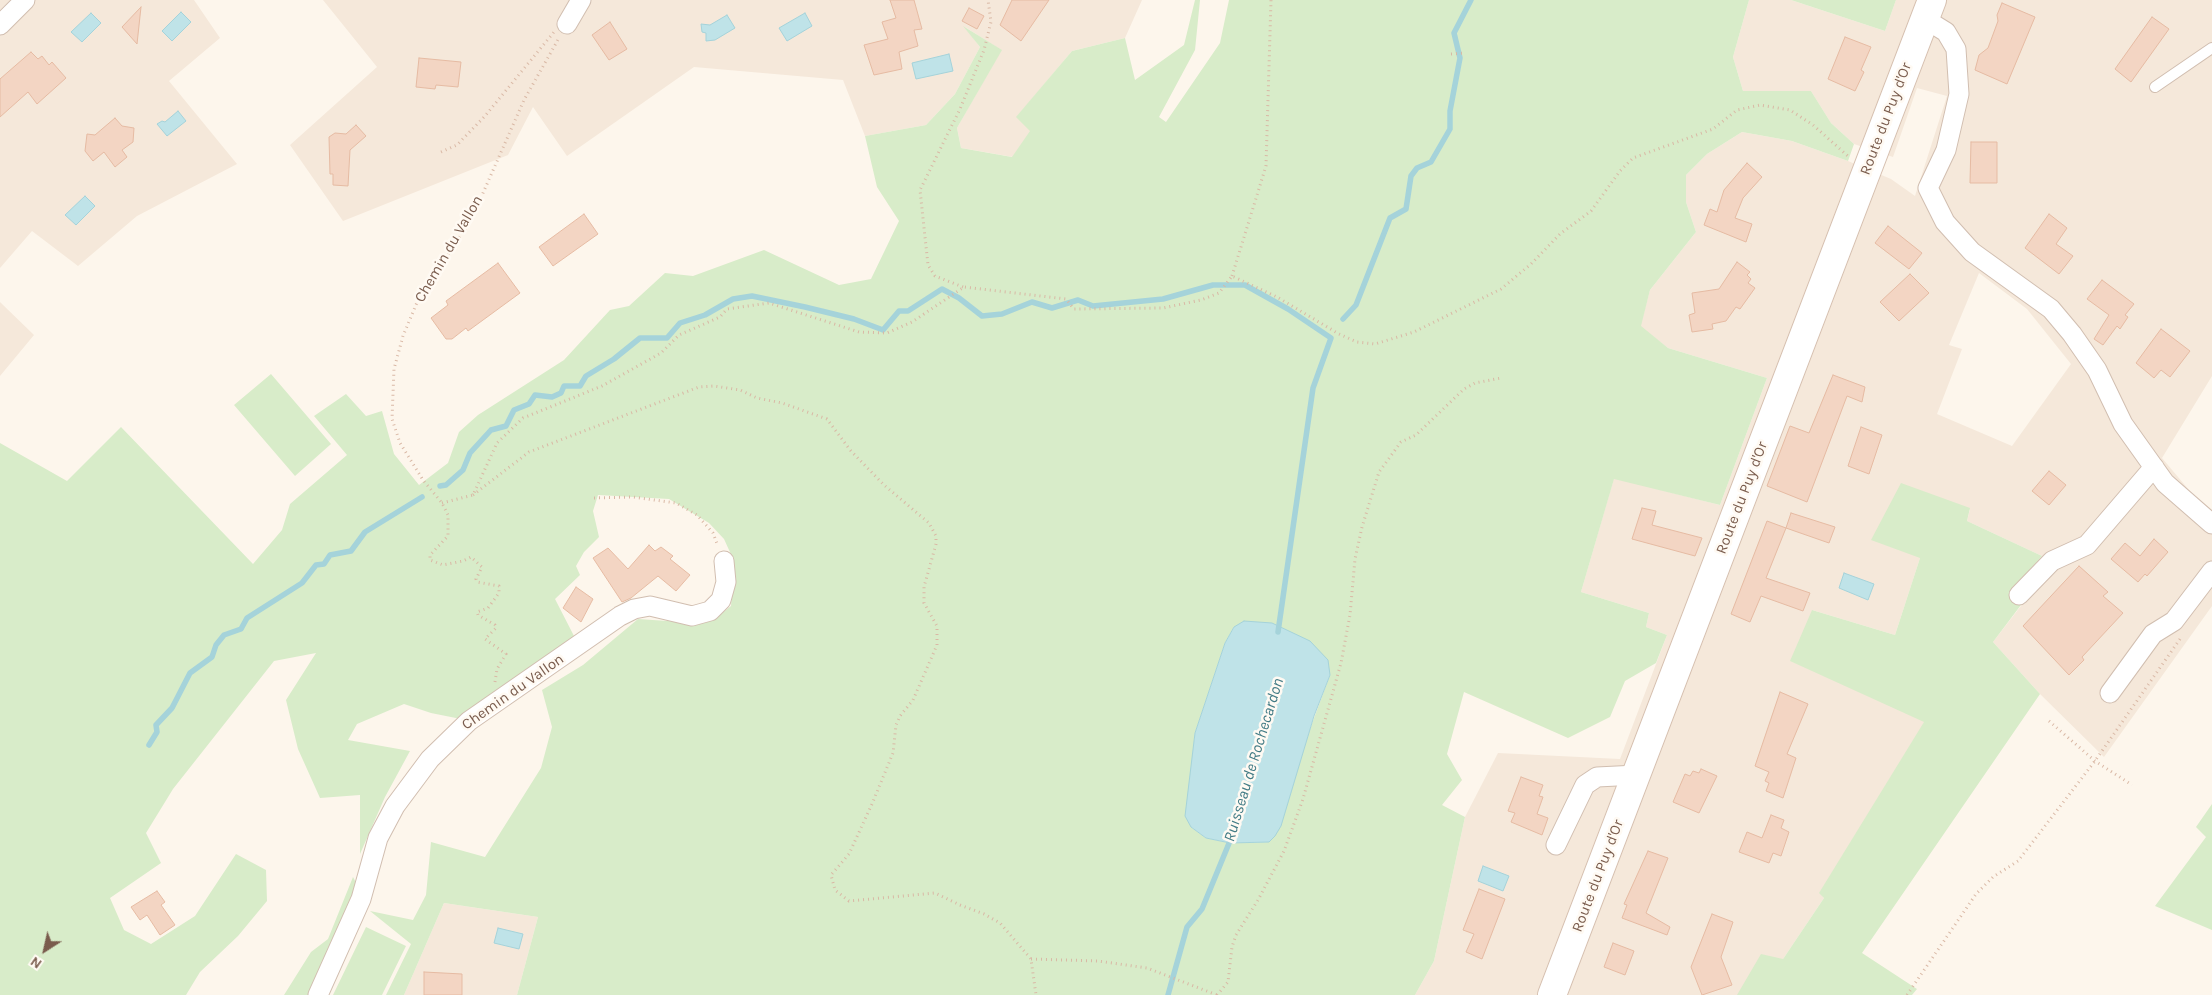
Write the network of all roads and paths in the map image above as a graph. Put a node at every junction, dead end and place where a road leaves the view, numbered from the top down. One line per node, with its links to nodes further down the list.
1 (25, 0): 6 (street)
2 (581, 0): 7 (street)
3 (988, 0): 15 (path)
4 (1271, 0): 14 (path)
5 (1928, 10): 13 (main road, Route du Puy d'Or); 17 (street)
6 (0, 24)
7 (567, 24): 12 (path); 20 (path, Chemin du Vallon)
8 (2212, 48): 11 (lane)
9 (1465, 53): 10 (path)
10 (1451, 54)
11 (2155, 87)
12 (441, 152)
13 (1869, 166): 14 (path); 30 (main road, Route du Puy d'Or)
14 (1232, 276): 15 (path)
15 (964, 287): 18 (path)
16 (1501, 378): 36 (path)
17 (2154, 467): 21 (street); 24 (street)
18 (473, 495): 20 (path); 33 (path)
19 (594, 498): 22 (path)
20 (442, 504): 27 (path)
21 (2212, 524)
22 (724, 561): 27 (street, Chemin du Vallon)
23 (2212, 570): 26 (street)
24 (2019, 595)
25 (2184, 633): 29 (path)
26 (2110, 693)
27 (499, 699): 34 (street, Chemin du Vallon)
28 (2049, 721): 29 (path)
29 (2095, 761): 31 (path); 38 (path)
30 (1637, 775): 32 (street); 37 (main road, Route du Puy d'Or)
31 (2132, 785)
32 (1556, 845)
33 (1031, 959): 35 (path); 36 (path)
34 (318, 995)
35 (1036, 995)
36 (1217, 995)
37 (1552, 995)
38 (1907, 995)

